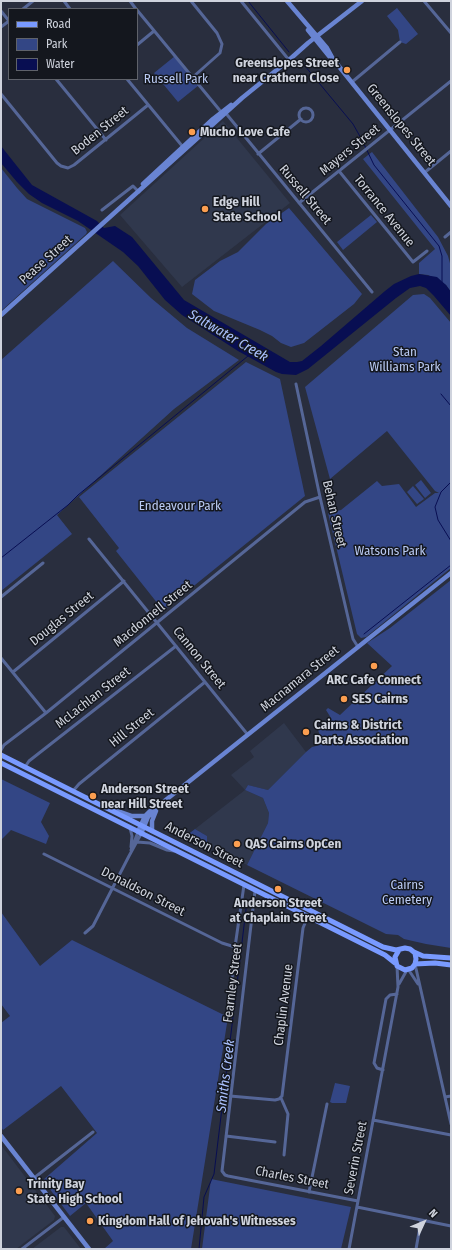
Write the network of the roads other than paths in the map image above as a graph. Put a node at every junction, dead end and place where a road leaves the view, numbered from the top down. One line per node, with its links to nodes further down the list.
1 (33, 1): 7 (street)
2 (191, 1): 17 (street)
3 (241, 1): 16 (street)
4 (287, 1): 13 (street, Greenslopes Street)
5 (424, 1): 12 (street)
6 (359, 2): 13 (street, Pease Street)
7 (24, 8)
8 (138, 10): 11 (street, Russell Street)
9 (1, 11): 10 (street)
10 (8, 20)
11 (154, 31): 15 (street); 17 (street, Russell Street)
12 (451, 33)
13 (317, 38): 16 (street, Pease Street); 21 (street, Greenslopes Street)
14 (400, 42): 21 (street)
15 (138, 44)
16 (289, 60): 24 (street, Pease Street)
17 (192, 77): 24 (street, Russell Street)
18 (57, 80): 27 (street)
19 (128, 80): 23 (street)
20 (451, 81): 26 (street, Mayers Street)
21 (352, 82): 26 (street, Greenslopes Street)
22 (1, 94): 27 (street, Boden Street)
23 (148, 105): 27 (street, Boden Street); 28 (street)
24 (223, 112): 28 (street, Pease Street); 30 (street, Russell Street)
25 (301, 120): 25 (street); 30 (street)
26 (391, 130): 31 (street, Mayers Street); 32 (street, Greenslopes Street)
27 (106, 140)
28 (184, 148): 33 (street, Pease Street)
29 (451, 151): 32 (street)
30 (258, 154): 34 (street, Russell Street)
31 (339, 171): 34 (street, Mayers Street); 40 (street, Torrance Avenue)
32 (424, 173): 35 (street, Greenslopes Street)
33 (138, 191): 36 (street, Pease Street); 43 (street, Pease Street)
34 (299, 203): 42 (street, Russell Street)
35 (451, 206)
36 (102, 210)
37 (451, 232): 38 (street)
38 (445, 237)
39 (427, 251): 40 (street, Torrance Avenue)
40 (413, 262): 41 (street, Torrance Avenue)
41 (408, 266)
42 (372, 292)
43 (1, 315)
44 (296, 384): 45 (street, Behan Street)
45 (320, 498): 51 (street, Macdonnell Street); 53 (street, Behan Street)
46 (89, 539): 49 (street, Cannon Street)
47 (43, 562): 50 (street)
48 (451, 573): 53 (street, Macnamara Street)
49 (124, 581): 51 (street, Cannon Street); 55 (street, Douglas Street)
50 (1, 597)
51 (157, 623): 52 (street, Cannon Street); 57 (street, Macdonnell Street)
52 (176, 646): 56 (street, Cannon Street); 62 (street, McLachlan Street)
53 (358, 647): 58 (street, Macnamara Street)
54 (1, 658): 55 (street)
55 (12, 672): 57 (street)
56 (205, 682): 58 (street, Cannon Street); 63 (street, Hill Street)
57 (46, 713): 59 (street, Macdonnell Street)
58 (248, 735): 64 (street, Macnamara Street)
59 (1, 750)
60 (1, 755): 62 (main road, Anderson Street)
61 (1, 763): 69 (main road, Anderson Street)
62 (25, 768): 63 (main road, Anderson Street)
63 (73, 791): 65 (main road, Anderson Street)
64 (162, 803): 66 (street, Macnamara Street); 67 (street, Macnamara Street)
65 (106, 808): 67 (street); 68 (main road, Anderson Street)
66 (158, 808): 68 (street, Macnamara Street); 70 (street)
67 (145, 816): 68 (street, Macnamara Street)
68 (142, 827): 70 (main road, Anderson Street); 71 (street, Macnamara Street)
69 (130, 828): 71 (main road, Anderson Street); 73 (street)
70 (152, 832): 80 (main road, Anderson Street)
71 (140, 833): 72 (street); 73 (street); 74 (main road, Anderson Street)
72 (137, 842): 74 (street); 76 (street)
73 (131, 848): 76 (street)
74 (176, 851): 77 (main road, Anderson Street)
75 (44, 854): 78 (street, Donaldson Street)
76 (129, 856): 78 (street)
77 (244, 885): 79 (main road, Anderson Street); 83 (street, Fearnley Street)
78 (112, 888): 82 (street); 83 (street, Donaldson Street)
79 (255, 891): 81 (main road, Anderson Street); 96 (street, Fearnley Street)
80 (310, 911): 81 (street, Chaplin Avenue); 84 (main road, Anderson Street)
81 (307, 917): 88 (main road, Anderson Street); 99 (street, Chaplin Avenue)
82 (85, 933)
83 (235, 947): 94 (street, Fearnley Street)
84 (399, 950): 85 (main road); 88 (main road)
85 (414, 952): 86 (main road); 87 (main road)
86 (451, 958)
87 (415, 964): 89 (main road); 90 (main road); 91 (street)
88 (396, 965): 90 (main road); 92 (street, Severin Street)
89 (451, 965)
90 (408, 969): 91 (street); 92 (street, Severin Street)
91 (419, 985): 98 (street)
92 (398, 987): 93 (street, Severin Street)
93 (397, 994): 95 (street, Severin Street); 95 (street)
94 (230, 998)
95 (383, 1070): 101 (street, Severin Street)
96 (230, 1096): 99 (street); 106 (street, Fearnley Street)
97 (451, 1096): 98 (street)
98 (445, 1097): 102 (street)
99 (279, 1099): 108 (street)
100 (327, 1104): 111 (street)
101 (373, 1120): 104 (street); 112 (street, Severin Street)
102 (451, 1124)
103 (93, 1132): 110 (street)
104 (451, 1135)
105 (1, 1136): 110 (street)
106 (226, 1136): 107 (street); 109 (street, Fearnley Street)
107 (275, 1142)
108 (284, 1155)
109 (223, 1173): 111 (street, Charles Street)
110 (34, 1178): 114 (street)
111 (310, 1192): 112 (street, Charles Street)
112 (358, 1201): 113 (street, Severin Street)
113 (357, 1207): 115 (street); 119 (street, Severin Street)
114 (64, 1217): 117 (street); 118 (street)
115 (421, 1221): 116 (street); 120 (street)
116 (451, 1226)
117 (22, 1249)
118 (89, 1249)
119 (349, 1249)
120 (416, 1249)

